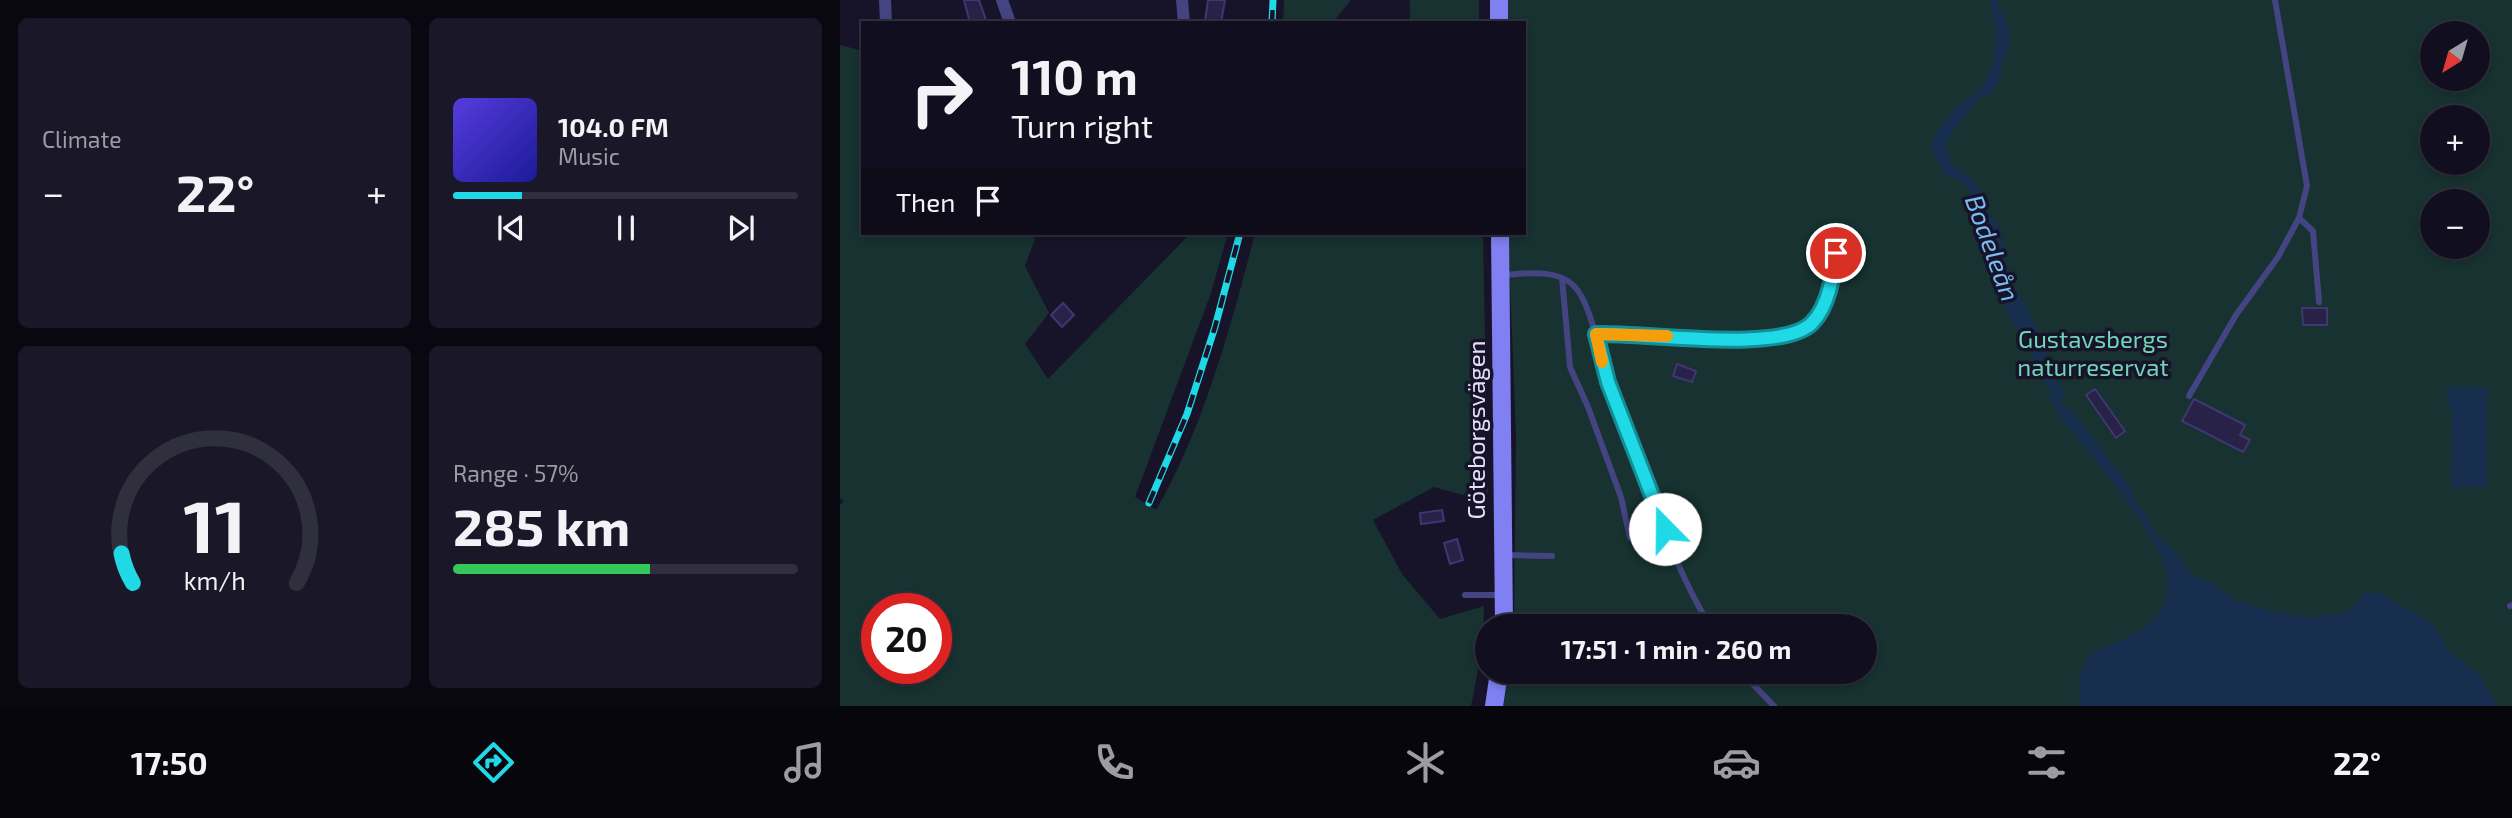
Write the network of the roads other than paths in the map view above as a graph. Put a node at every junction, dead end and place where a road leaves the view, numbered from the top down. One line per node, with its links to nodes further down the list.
1 (885, 0): 6 (street)
2 (1002, 0): 7 (street)
3 (1182, 0): 8 (street)
4 (1499, 0): 9 (street)
5 (2274, 0): 10 (lane)
6 (886, 21)
7 (1009, 21)
8 (1184, 21)
9 (1499, 21)
10 (2299, 218): 15 (lane); 17 (lane)
11 (1840, 229): 16 (lane)
12 (1500, 235): 13 (street, Göteborgsvägen)
13 (1500, 275): 14 (lane); 19 (street, Göteborgsvägen)
14 (1562, 278): 16 (lane); 18 (lane)
15 (2319, 302)
16 (1596, 334): 24 (lane)
17 (2189, 396)
18 (1630, 538)
19 (1503, 555): 20 (lane); 22 (street, Göteborgsvägen)
20 (1552, 556)
21 (1465, 595): 22 (lane)
22 (1503, 595): 23 (street, Göteborgsvägen)
23 (1504, 614)
24 (1704, 614)
25 (1497, 684): 27 (street)
26 (1753, 684): 28 (lane)
27 (1494, 706)
28 (1774, 706)

